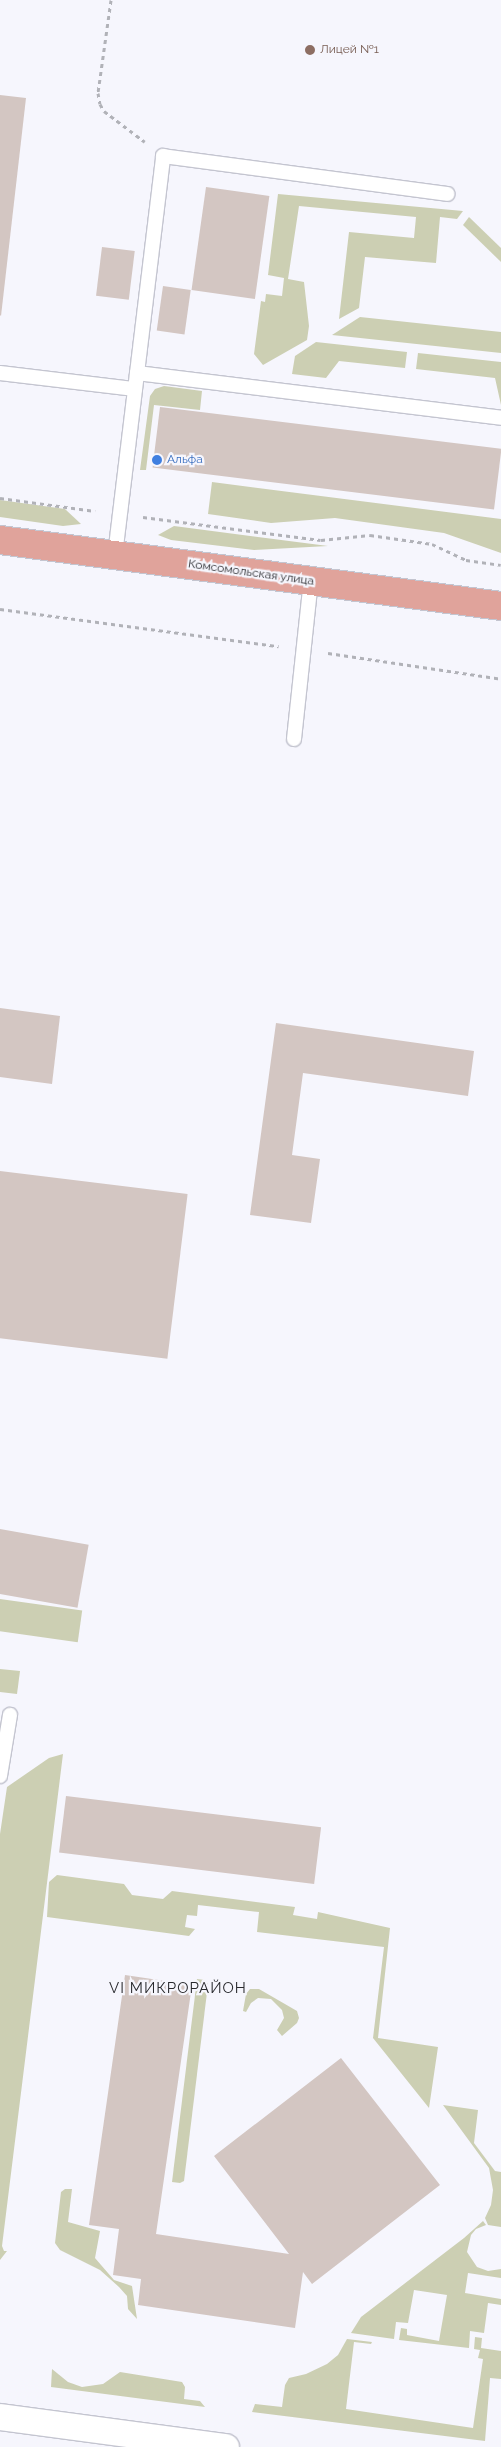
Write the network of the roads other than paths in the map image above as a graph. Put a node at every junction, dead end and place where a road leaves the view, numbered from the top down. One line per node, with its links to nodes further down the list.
1 (447, 194): 3 (lane)
2 (0, 373): 4 (lane)
3 (137, 373): 4 (lane); 5 (lane)
4 (135, 390): 7 (lane)
5 (501, 418)
6 (0, 540): 7 (main road, Комсомольская улица)
7 (115, 555): 8 (main road, Комсомольская улица)
8 (311, 581): 9 (main road, Комсомольская улица); 10 (lane)
9 (501, 606)
10 (294, 739)
11 (10, 1715): 12 (lane)
12 (0, 1776)
13 (0, 2417): 14 (street)
14 (226, 2447)

